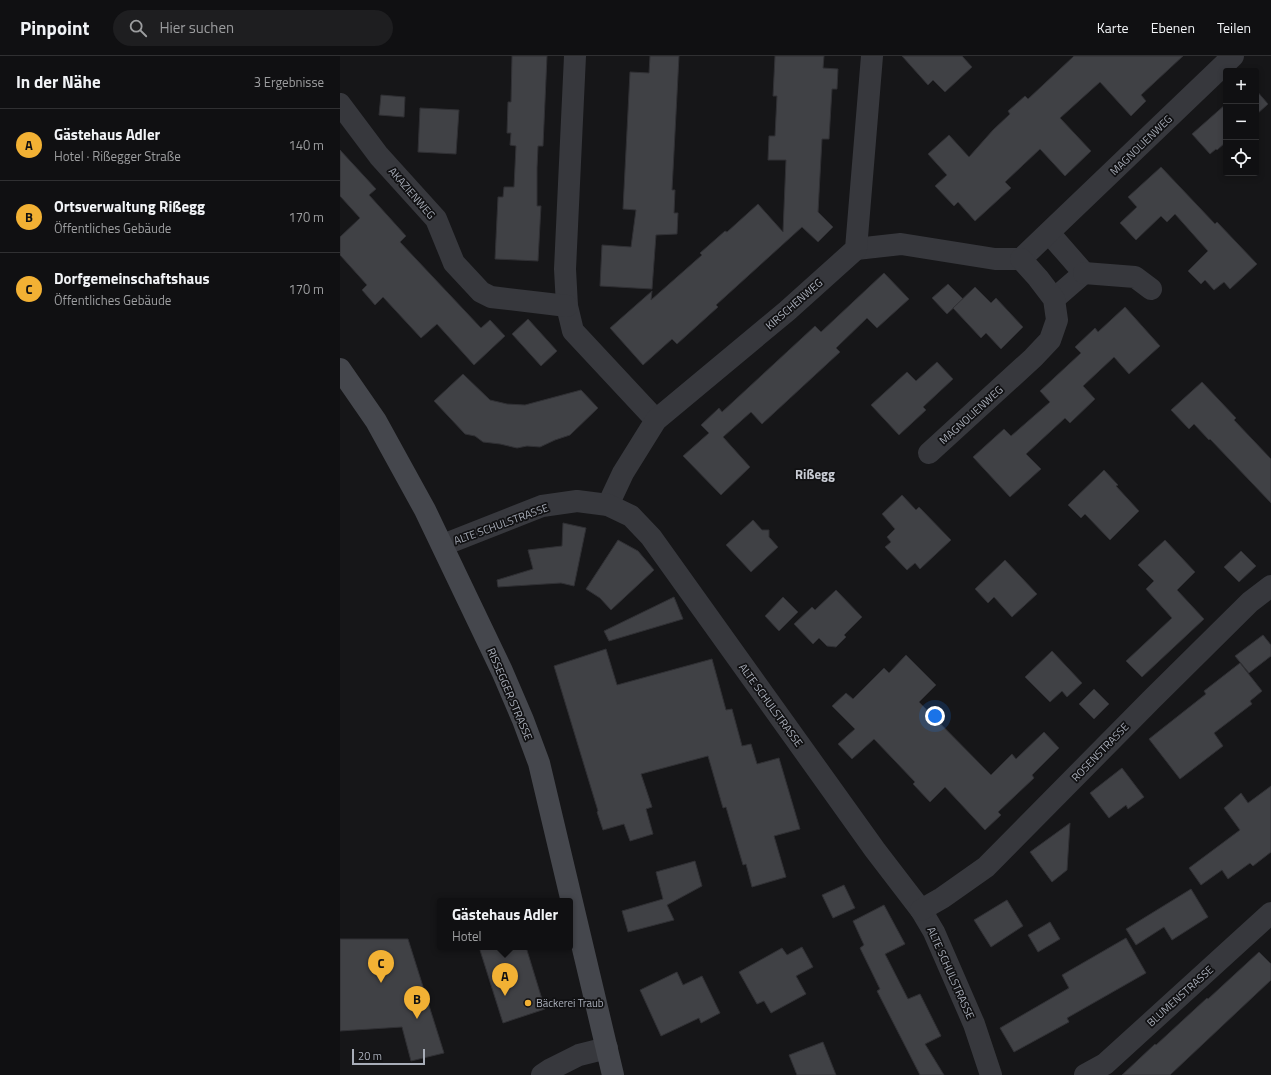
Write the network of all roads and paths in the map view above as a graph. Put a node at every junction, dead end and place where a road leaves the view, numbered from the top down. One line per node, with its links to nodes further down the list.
1 (575, 56): 11 (street)
2 (872, 56): 6 (street)
3 (1233, 56): 5 (street, MAGNOLIENWEG)
4 (340, 104): 11 (street, AKAZIENWEG)
5 (1048, 233): 7 (street, MAGNOLIENWEG); 8 (street)
6 (856, 249): 7 (street); 13 (street, KIRSCHENWEG)
7 (1021, 259): 10 (street, MAGNOLIENWEG)
8 (1084, 273): 9 (street); 10 (street)
9 (1150, 289)
10 (1054, 299): 14 (street, MAGNOLIENWEG)
11 (567, 306): 13 (street)
12 (340, 369): 16 (street, RISSEGGER STRASSE)
13 (656, 420): 15 (street, KIRSCHENWEG)
14 (929, 453)
15 (608, 504): 16 (street, ALTE SCHULSTRASSE); 20 (street, ALTE SCHULSTRASSE)
16 (443, 545): 18 (street, RISSEGGER STRASSE)
17 (1271, 586): 20 (street, ROSENSTRASSE)
18 (571, 898)
19 (573, 906): 22 (street, RISSEGGER STRASSE)
20 (921, 910): 25 (street, ALTE SCHULSTRASSE)
21 (1271, 912): 26 (street, BLUMENSTRASSE)
22 (607, 1048): 23 (street); 24 (street, RISSEGGER STRASSE)
23 (542, 1075)
24 (613, 1075)
25 (991, 1075)
26 (1085, 1075)

